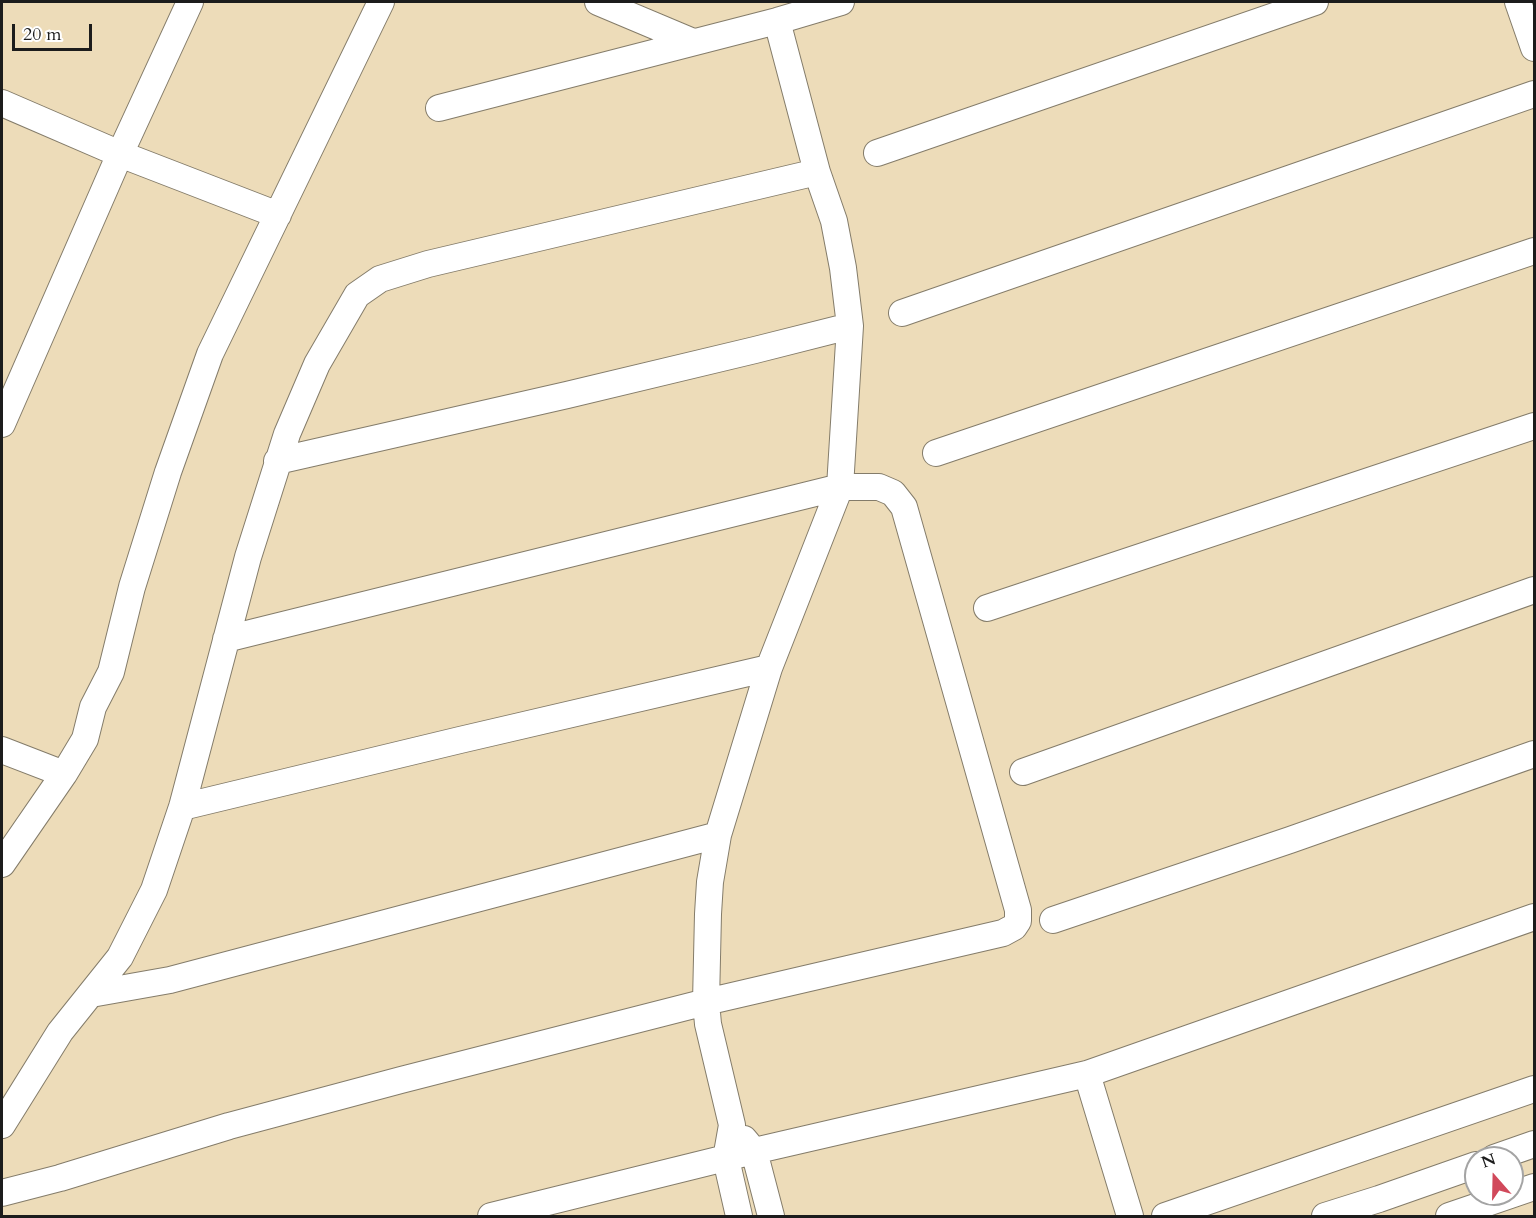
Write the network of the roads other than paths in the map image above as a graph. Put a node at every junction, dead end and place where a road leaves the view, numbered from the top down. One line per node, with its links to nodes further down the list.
1 (190, 2): 14 (street)
2 (381, 2): 16 (street)
3 (598, 2): 8 (street)
4 (840, 2): 7 (street)
5 (1315, 2): 13 (street)
6 (1518, 2): 9 (street)
7 (777, 21): 8 (street); 15 (street)
8 (693, 42): 12 (street)
9 (1534, 48)
10 (1534, 94): 18 (street)
11 (2, 103): 14 (street)
12 (439, 108)
13 (877, 153)
14 (120, 154): 16 (street); 20 (street)
15 (818, 172): 19 (street); 23 (street)
16 (278, 214): 32 (street)
17 (1534, 251): 22 (street)
18 (902, 313)
19 (850, 326): 23 (street); 24 (street)
20 (2, 424)
21 (1534, 426): 26 (street)
22 (936, 453)
23 (277, 461): 27 (street)
24 (840, 487): 27 (street); 28 (street); 39 (street)
25 (1534, 590): 31 (street)
26 (987, 608)
27 (226, 639): 33 (street)
28 (769, 668): 33 (street); 34 (street)
29 (2, 750): 32 (street)
30 (1534, 754): 37 (street)
31 (1023, 772)
32 (64, 774): 35 (street)
33 (182, 807): 38 (street)
34 (718, 835): 38 (street); 39 (street)
35 (2, 864)
36 (1534, 917): 40 (street)
37 (1053, 920)
38 (91, 994): 42 (street)
39 (706, 1002): 43 (street); 48 (street)
40 (1087, 1074): 44 (street); 52 (street)
41 (1534, 1089): 53 (street)
42 (2, 1125)
43 (732, 1125): 44 (street); 45 (street)
44 (754, 1151): 45 (street); 51 (street)
45 (726, 1159): 49 (street); 50 (street)
46 (1464, 1169): 54 (street)
47 (1534, 1187): 55 (street)
48 (2, 1193)
49 (490, 1216)
50 (739, 1216)
51 (771, 1216)
52 (1130, 1216)
53 (1166, 1216)
54 (1325, 1216)
55 (1449, 1216)

